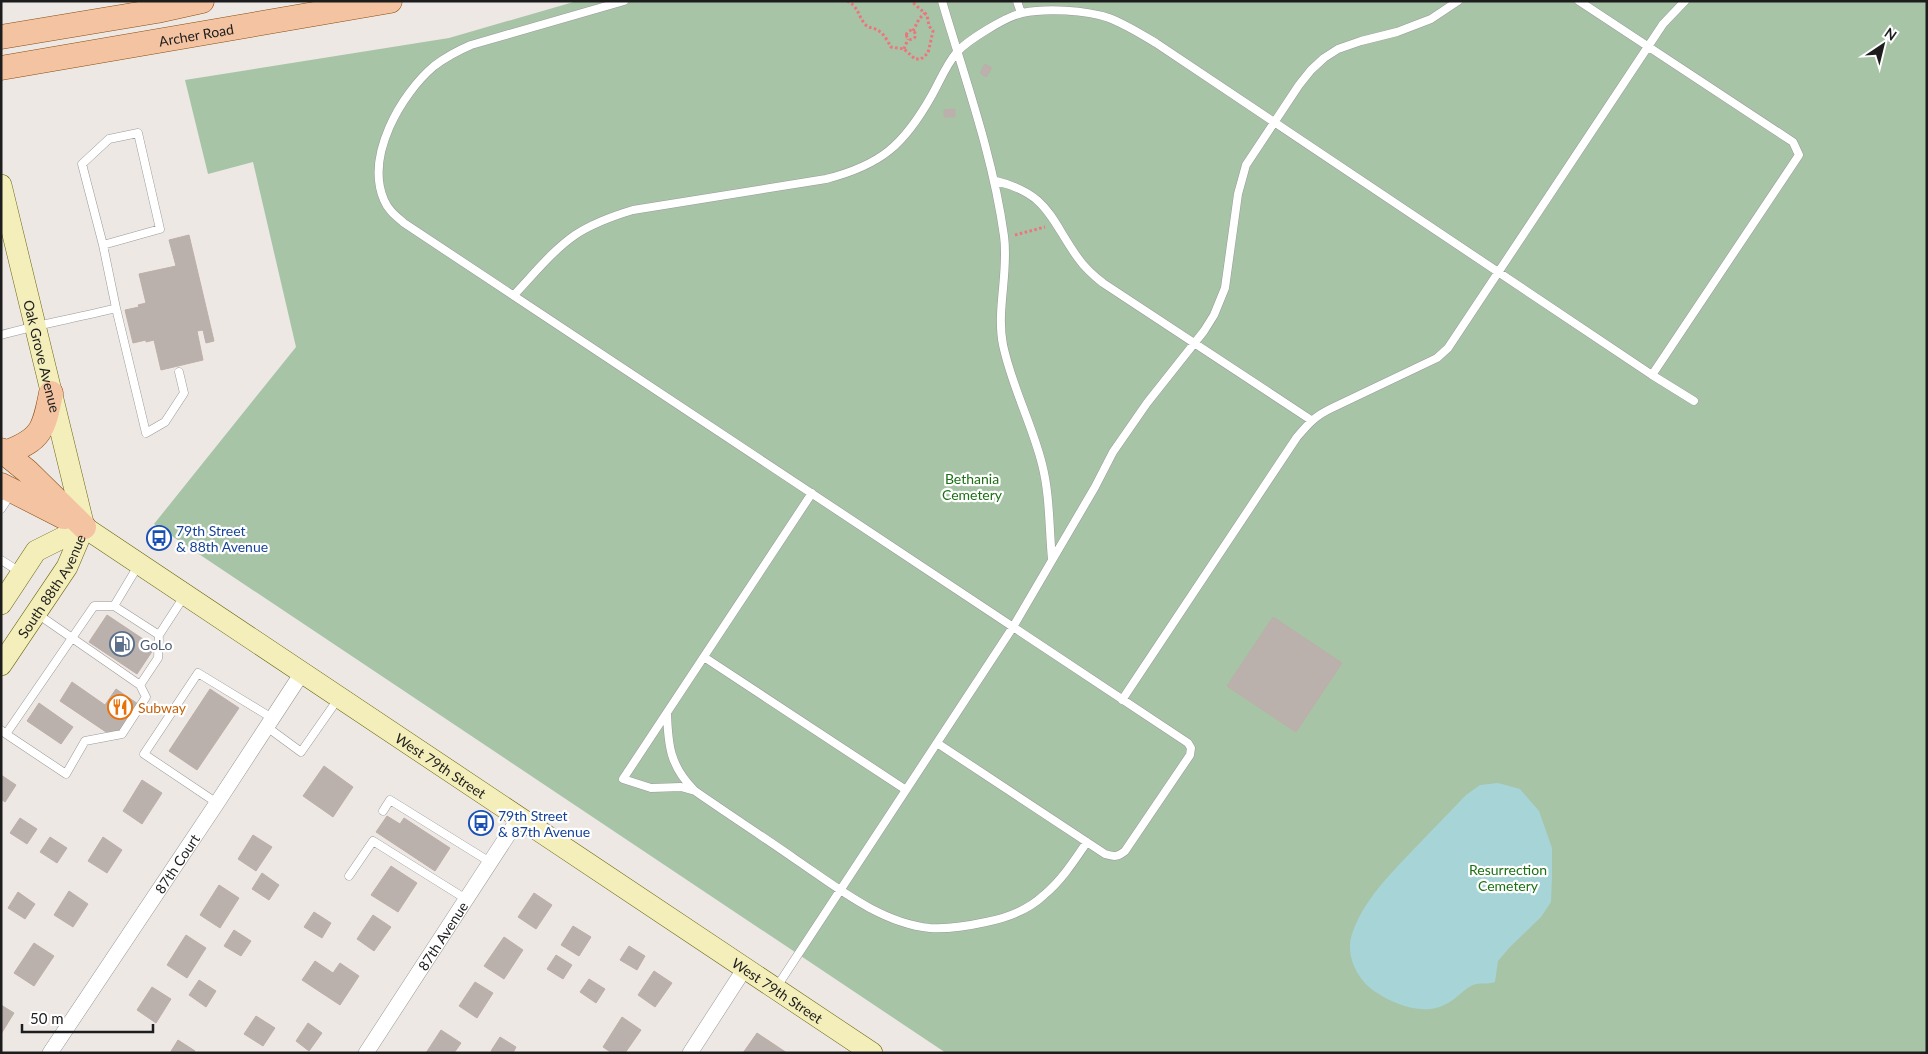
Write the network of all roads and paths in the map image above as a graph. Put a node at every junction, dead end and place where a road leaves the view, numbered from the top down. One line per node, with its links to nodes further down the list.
1 (202, 1): 14 (main road)
2 (390, 1): 19 (main road, Archer Road)
3 (624, 1): 27 (lane)
4 (847, 1): 17 (path)
5 (910, 1): 11 (path)
6 (942, 1): 18 (lane)
7 (1017, 1): 12 (lane)
8 (1458, 1): 20 (lane)
9 (1579, 1): 16 (lane)
10 (1685, 1): 16 (lane)
11 (925, 12): 13 (path); 17 (path)
12 (1021, 14): 18 (lane); 20 (lane)
13 (913, 31): 15 (path); 15 (path)
14 (1, 37)
15 (908, 39): 17 (path)
16 (1648, 47): 26 (lane); 33 (lane)
17 (904, 49)
18 (957, 52): 21 (lane); 27 (lane)
19 (1, 68)
20 (1274, 122): 26 (lane); 31 (lane)
21 (996, 181): 23 (lane); 24 (lane)
22 (1, 185): 29 (main road, Oak Grove Avenue)
23 (1057, 224): 24 (path); 31 (lane)
24 (1005, 238): 41 (lane)
25 (103, 245): 25 (lane); 28 (lane)
26 (1499, 272): 33 (lane); 36 (lane)
27 (514, 295): 39 (lane)
28 (116, 308): 29 (lane); 32 (lane)
29 (35, 325): 30 (lane); 34 (main road, Oak Grove Avenue)
30 (1, 335)
31 (1194, 343): 36 (lane); 41 (lane)
32 (179, 372)
33 (1652, 375): 35 (lane)
34 (51, 393): 37 (main road); 40 (main road, Oak Grove Avenue)
35 (1694, 401)
36 (1311, 420): 57 (lane)
37 (3, 451): 38 (main road)
38 (14, 486): 40 (main road)
39 (812, 494): 49 (lane); 52 (lane)
40 (84, 527): 43 (main road, West 79th Street); 44 (main road, South 88th Avenue); 48 (main road, South 88th Avenue)
41 (1052, 559): 49 (lane)
42 (1, 560): 44 (lane)
43 (139, 564): 45 (main road, West 79th Street); 47 (lane)
44 (22, 574): 46 (main road, South 88th Avenue)
45 (186, 595): 50 (lane); 54 (main road, West 79th Street)
46 (1, 604)
47 (114, 606): 50 (lane); 51 (lane)
48 (36, 613): 51 (lane); 53 (main road, South 88th Avenue)
49 (1013, 627): 57 (lane); 61 (lane)
50 (159, 635): 55 (lane)
51 (72, 638): 55 (lane); 60 (lane)
52 (704, 657): 58 (lane); 62 (lane)
53 (1, 665)
54 (302, 673): 56 (main road, West 79th Street); 59 (street, 87th Court)
55 (140, 685): 60 (lane)
56 (339, 698): 59 (lane); 66 (main road, West 79th Street)
57 (1122, 700): 67 (lane)
58 (667, 712): 63 (lane); 63 (lane)
59 (270, 723): 64 (street, 87th Court); 64 (lane)
60 (4, 732)
61 (937, 743): 62 (lane); 67 (lane)
62 (906, 790): 70 (lane)
63 (695, 791): 70 (lane)
64 (217, 803): 74 (street, 87th Court)
65 (383, 811): 68 (lane)
66 (519, 818): 68 (street, 87th Avenue); 72 (main road, West 79th Street)
67 (1087, 842): 70 (lane)
68 (490, 862): 71 (street, 87th Avenue)
69 (348, 876): 71 (lane)
70 (841, 890): 73 (lane)
71 (466, 899): 75 (street, 87th Avenue)
72 (745, 968): 73 (main road, West 79th Street); 76 (street)
73 (776, 989): 77 (main road, West 79th Street)
74 (50, 1053)
75 (366, 1053)
76 (690, 1053)
77 (872, 1053)

